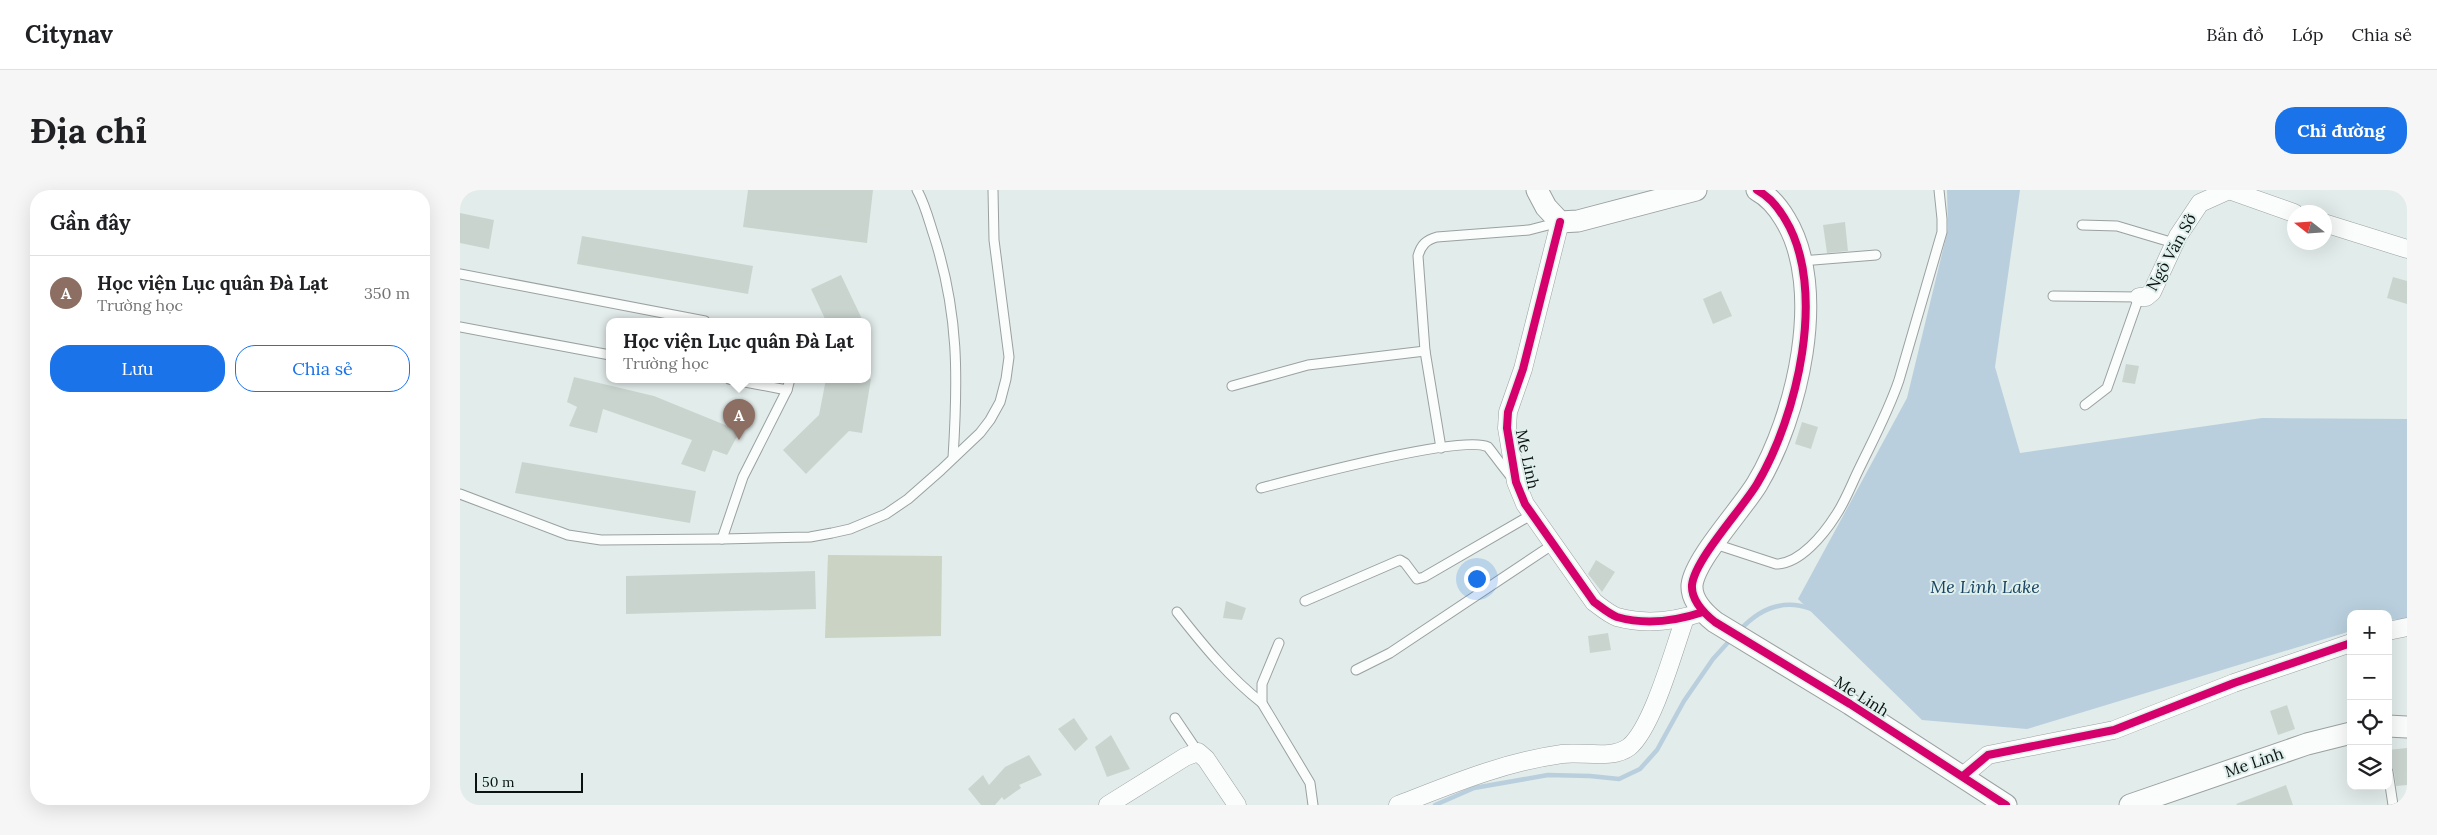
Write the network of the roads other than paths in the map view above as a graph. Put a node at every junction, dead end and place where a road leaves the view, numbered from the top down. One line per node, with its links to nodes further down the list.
1 (917, 190): 29 (lane)
2 (993, 190): 29 (lane)
3 (1537, 190): 9 (street)
4 (1696, 190): 9 (street)
5 (1757, 190): 15 (street)
6 (1939, 190): 35 (lane)
7 (2229, 190): 8 (street, Ngô Văn Sở); 12 (street, Ngô Văn Sở)
8 (2287, 211)
9 (1560, 222): 21 (lane); 30 (street, Me Linh)
10 (2082, 225): 12 (lane)
11 (2332, 226): 13 (street)
12 (2174, 243): 18 (street, Ngô Văn Sở)
13 (2407, 249)
14 (1876, 256): 15 (lane)
15 (1801, 261): 35 (street)
16 (460, 274): 19 (lane)
17 (2053, 296): 18 (lane)
18 (2138, 297): 27 (lane)
19 (689, 318)
20 (460, 327): 22 (lane)
21 (1425, 351): 25 (lane); 28 (lane)
22 (606, 354)
23 (750, 383): 26 (lane)
24 (789, 383): 26 (lane)
25 (1232, 386)
26 (787, 390): 34 (lane)
27 (2085, 405)
28 (1441, 448): 30 (lane); 31 (lane)
29 (953, 458): 34 (lane)
30 (1516, 482): 33 (street, Me Linh)
31 (1262, 488)
32 (460, 494): 34 (lane)
33 (1531, 515): 36 (street, Me Linh); 37 (lane)
34 (722, 539)
35 (1715, 544): 39 (street)
36 (1552, 545): 39 (street, Me Linh); 44 (lane)
37 (1305, 600)
38 (1177, 612): 45 (lane)
39 (1701, 617): 51 (street, Me Linh); 56 (street)
40 (2407, 627): 41 (street)
41 (2392, 630)
42 (1279, 643): 45 (lane)
43 (2347, 644): 51 (street)
44 (1356, 670)
45 (1262, 703): 55 (lane)
46 (1175, 718): 50 (lane)
47 (2392, 726): 48 (street)
48 (2407, 727)
49 (2347, 734): 58 (street, Me Linh)
50 (1198, 752): 53 (street); 54 (street)
51 (1963, 776): 57 (street, Me Linh)
52 (2391, 790): 59 (lane)
53 (1108, 805)
54 (1237, 805)
55 (1313, 805)
56 (1398, 805)
57 (2006, 805)
58 (2130, 805)
59 (2393, 805)

